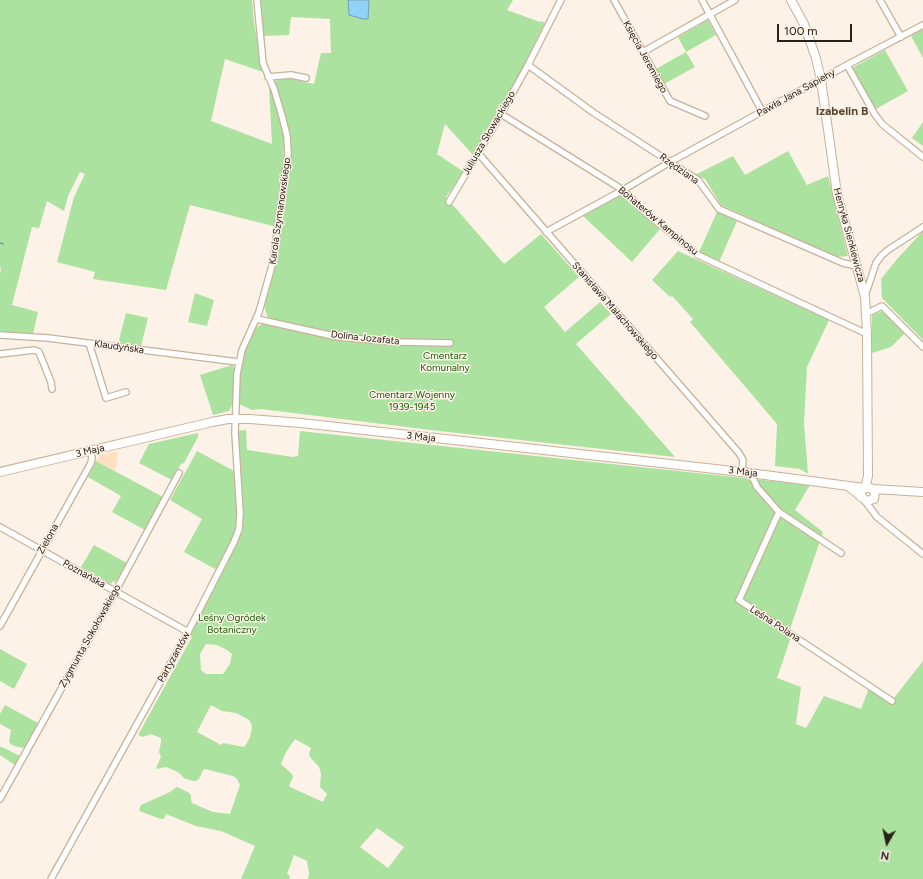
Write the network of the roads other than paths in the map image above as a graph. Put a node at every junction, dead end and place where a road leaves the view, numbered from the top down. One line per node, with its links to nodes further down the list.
1 (256, 0): 14 (street, Karola Szymanowskiego)
2 (561, 0): 12 (street, Juliusza Słowackiego)
3 (614, 0): 11 (street, Księcia Jeremiego)
4 (702, 0): 8 (street)
5 (735, 0): 8 (street)
6 (791, 0): 16 (street, Henryka Sienkiewicza)
7 (880, 0): 10 (street)
8 (710, 14): 11 (street); 17 (street)
9 (923, 25): 10 (street, Pawła Jana Sapiehy)
10 (901, 37): 13 (street, Pawła Jana Sapiehy)
11 (643, 52): 19 (street, Księcia Jeremiego)
12 (528, 65): 18 (street, Juliusza Słowackiego); 22 (street, Rzędziana)
13 (847, 65): 16 (street, Pawła Jana Sapiehy); 21 (street)
14 (268, 77): 15 (street); 30 (street, Karola Szymanowskiego)
15 (306, 78)
16 (821, 80): 17 (street, Pawła Jana Sapiehy); 27 (street, Henryka Sienkiewicza)
17 (762, 111): 22 (street, Pawła Jana Sapiehy)
18 (501, 114): 20 (street, Juliusza Słowackiego); 23 (street, Bohaterów Kampinosu)
19 (705, 116)
20 (478, 153): 24 (street, Juliusza Słowackiego); 26 (street, Stanisława Małachowskiego)
21 (923, 157)
22 (670, 162): 23 (street, Pawła Jana Sapiehy); 27 (street, Rzędziana)
23 (623, 190): 26 (street, Pawła Jana Sapiehy); 31 (street, Bohaterów Kampinosu)
24 (449, 202)
25 (923, 227): 28 (street)
26 (546, 232): 43 (street, Stanisława Małachowskiego)
27 (857, 266): 28 (street, Henryka Sienkiewicza)
28 (865, 296): 29 (street, Henryka Sienkiewicza)
29 (866, 314): 31 (street, Henryka Sienkiewicza); 35 (street)
30 (257, 319): 34 (street, Dolina Jozafata); 37 (street, Karola Szymanowskiego)
31 (867, 334): 47 (street, Henryka Sienkiewicza)
32 (0, 335): 33 (street, Klaudyńska)
33 (89, 343): 37 (street, Klaudyńska); 39 (street)
34 (450, 343)
35 (923, 347)
36 (0, 354): 38 (street)
37 (238, 362): 40 (street, Karola Szymanowskiego)
38 (52, 389)
39 (126, 392)
40 (236, 419): 41 (street, 3 Maja); 43 (street, 3 Maja); 58 (street, Partyzantów)
41 (90, 451): 42 (street, 3 Maja); 53 (street, Zielona)
42 (0, 472)
43 (742, 472): 46 (street, 3 Maja)
44 (179, 473): 56 (street, Zygmunta Sokołowskiego)
45 (752, 476): 51 (street)
46 (846, 486): 47 (street, 3 Maja); 50 (street, 3 Maja)
47 (868, 488): 48 (street, 3 Maja); 50 (street, Henryka Sienkiewicza); 50 (street)
48 (897, 490): 49 (street, 3 Maja); 50 (street, 3 Maja)
49 (923, 492)
50 (868, 499): 55 (street)
51 (779, 512): 54 (street); 59 (street, Leśna Polana)
52 (0, 527): 53 (street, Poznańska)
53 (42, 550): 56 (street, Poznańska); 57 (street, Zielona)
54 (841, 553)
55 (923, 554)
56 (115, 592): 58 (street, Poznańska); 60 (street, Zygmunta Sokołowskiego)
57 (0, 626)
58 (188, 632): 61 (street, Partyzantów)
59 (892, 701)
60 (0, 799)
61 (51, 879)

